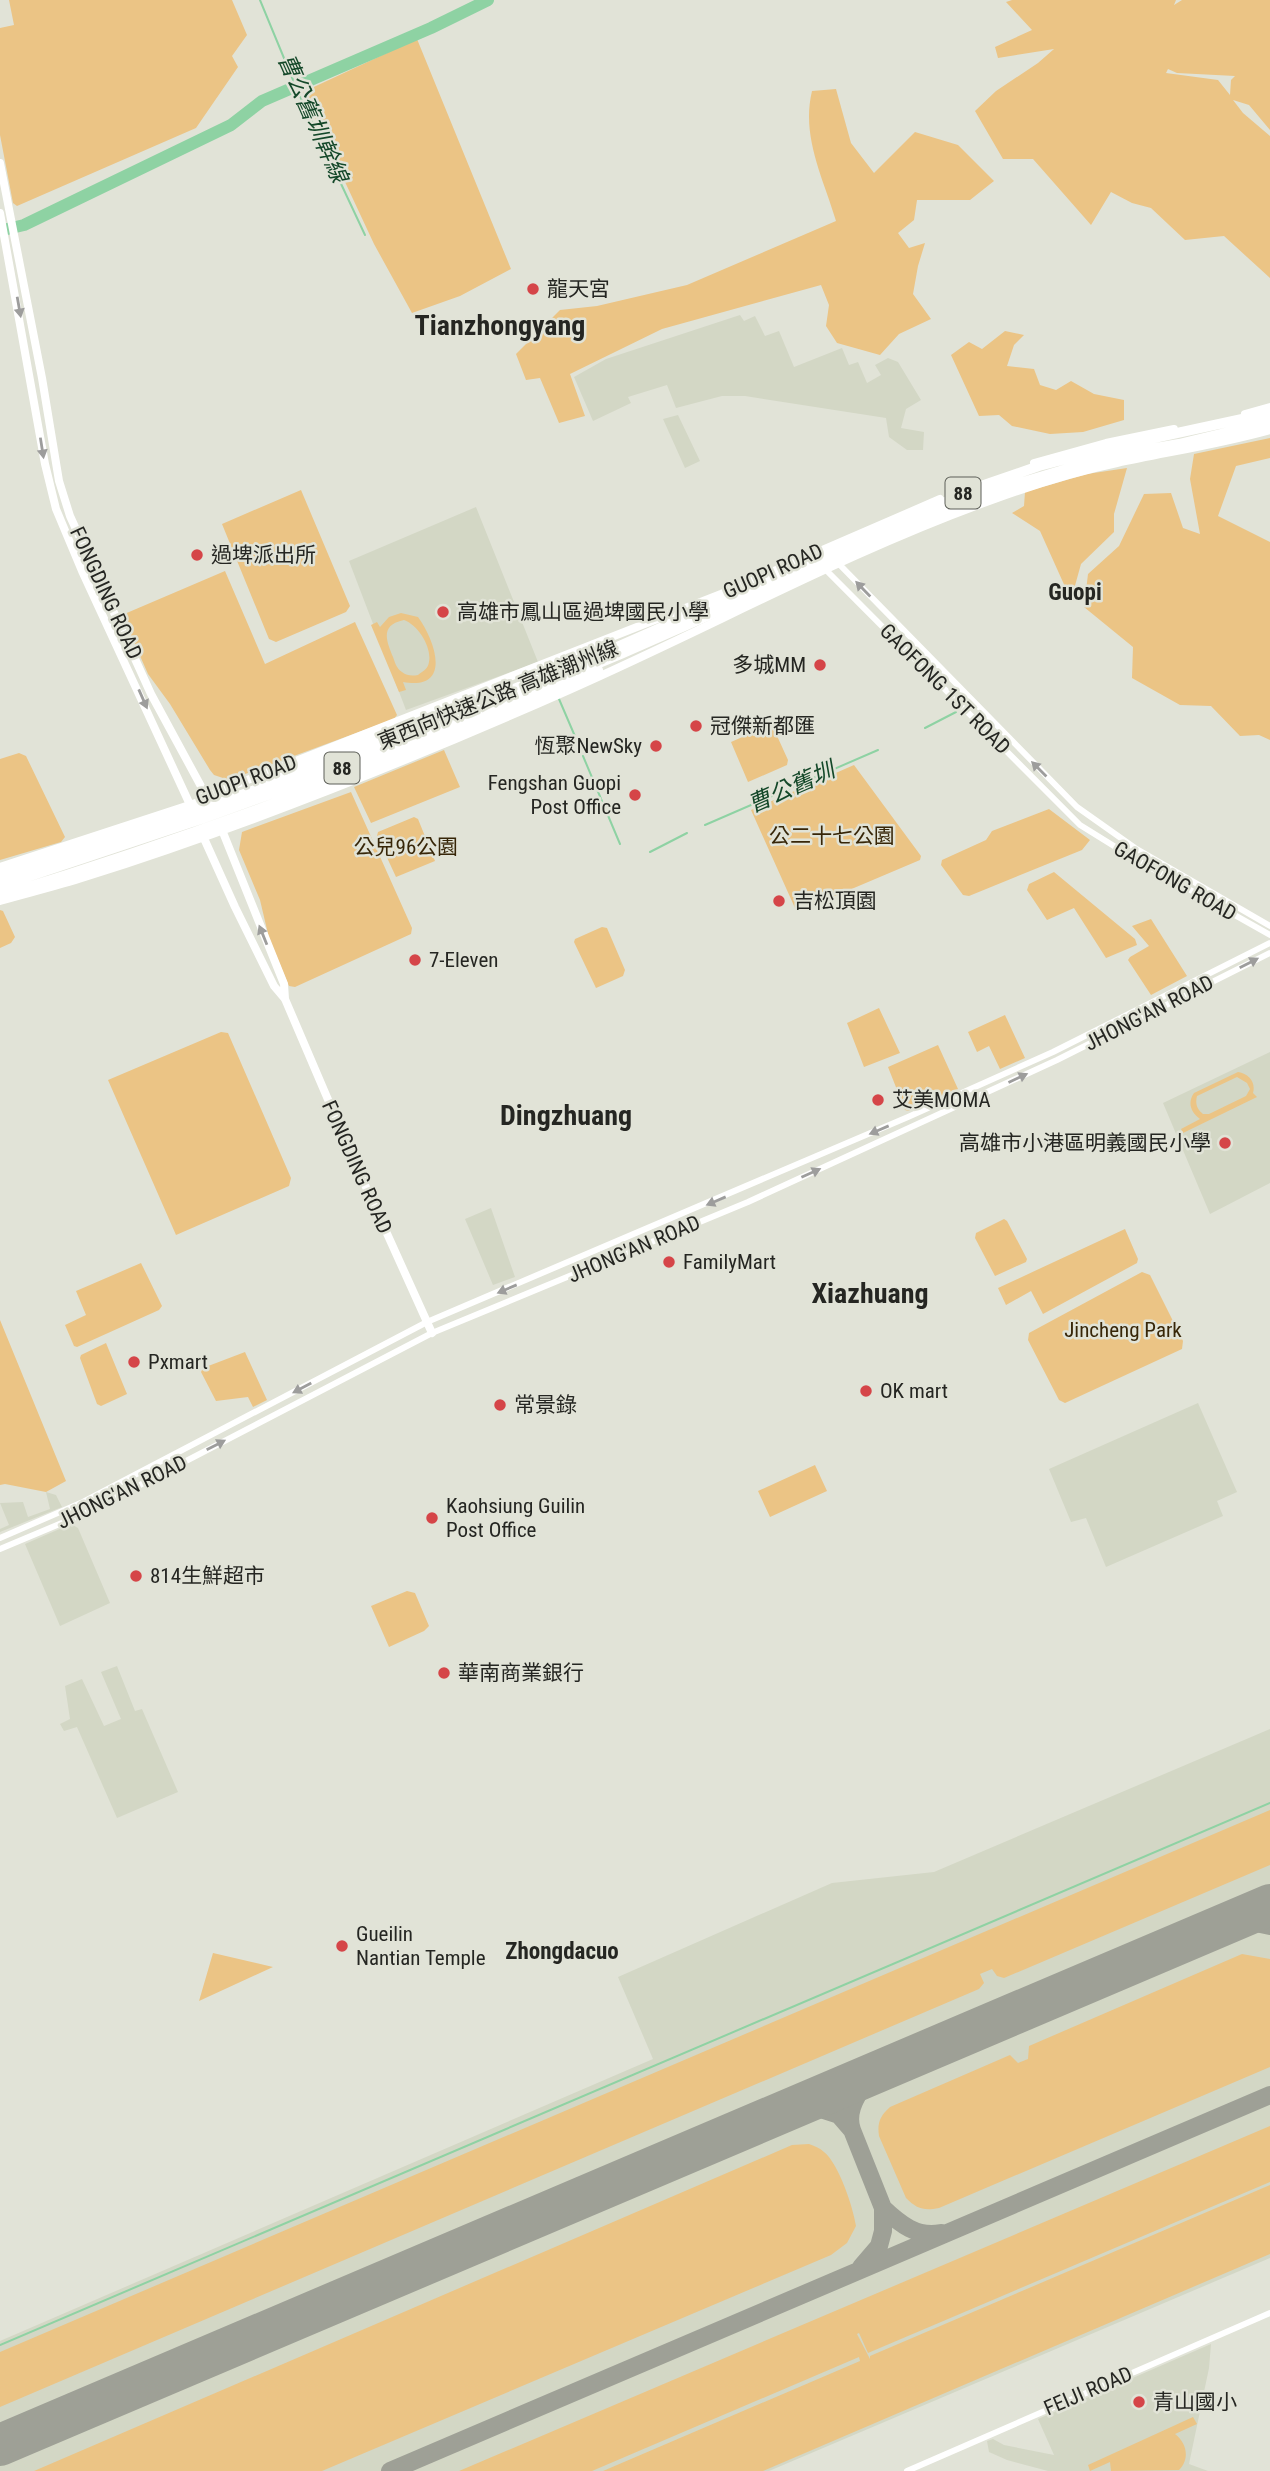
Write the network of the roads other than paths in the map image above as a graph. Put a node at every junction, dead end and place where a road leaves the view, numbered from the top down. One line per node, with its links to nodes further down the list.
1 (0, 163): 2 (main road, FONGDING ROAD)
2 (4, 217): 3 (main road, FONGDING ROAD)
3 (10, 239): 13 (main road, FONGDING ROAD); 14 (main road, FONGDING ROAD, one-way to 14)
4 (1270, 407): 8 (main road, GUOPI ROAD)
5 (1270, 413): 12 (highway, 東西向快速公路 高雄潮州線 / 88)
6 (1270, 422): 12 (highway, 東西向快速公路 高雄潮州線 / 88)
7 (1270, 430): 10 (main road, GUOPI ROAD)
8 (822, 550): 9 (main road, GUOPI ROAD); 10 (street, GAOFONG 1ST ROAD)
9 (807, 556): 11 (street, GAOFONG 1ST ROAD); 13 (main road, GUOPI ROAD)
10 (839, 564): 11 (main road, GUOPI ROAD); 15 (street, GAOFONG 1ST ROAD, one-way to 10)
11 (826, 570): 16 (street, GAOFONG 1ST ROAD); 17 (main road, GUOPI ROAD)
12 (674, 626): 13 (highway); 17 (highway); 20 (highway, 東西向快速公路 高雄潮州線 / 88); 21 (highway, 東西向快速公路 高雄潮州線 / 88)
13 (207, 798): 14 (highway); 17 (main road, FONGDING ROAD)
14 (189, 804): 18 (main road, FONGDING ROAD); 19 (main road, GUOPI ROAD); 19 (highway)
15 (1088, 816): 23 (street, GAOFONG ROAD)
16 (1080, 825): 24 (street, GAOFONG ROAD)
17 (221, 827): 18 (highway); 27 (main road, FONGDING ROAD, one-way to 17)
18 (202, 834): 22 (highway); 22 (main road, GUOPI ROAD); 27 (main road, FONGDING ROAD)
19 (0, 866)
20 (0, 877)
21 (0, 886)
22 (0, 899)
23 (1270, 926)
24 (1270, 935)
25 (1270, 943): 28 (street, JHONG'AN ROAD, one-way to 28)
26 (1270, 953): 29 (street, JHONG'AN ROAD, one-way to 26)
27 (285, 999): 28 (main road, FONGDING ROAD)
28 (427, 1322): 29 (main road, FONGDING ROAD); 30 (street, JHONG'AN ROAD, one-way to 30)
29 (432, 1333): 31 (street, JHONG'AN ROAD, one-way to 29)
30 (0, 1538)
31 (0, 1549)
32 (1270, 2313): 33 (street, FEIJI ROAD)
33 (907, 2471)

